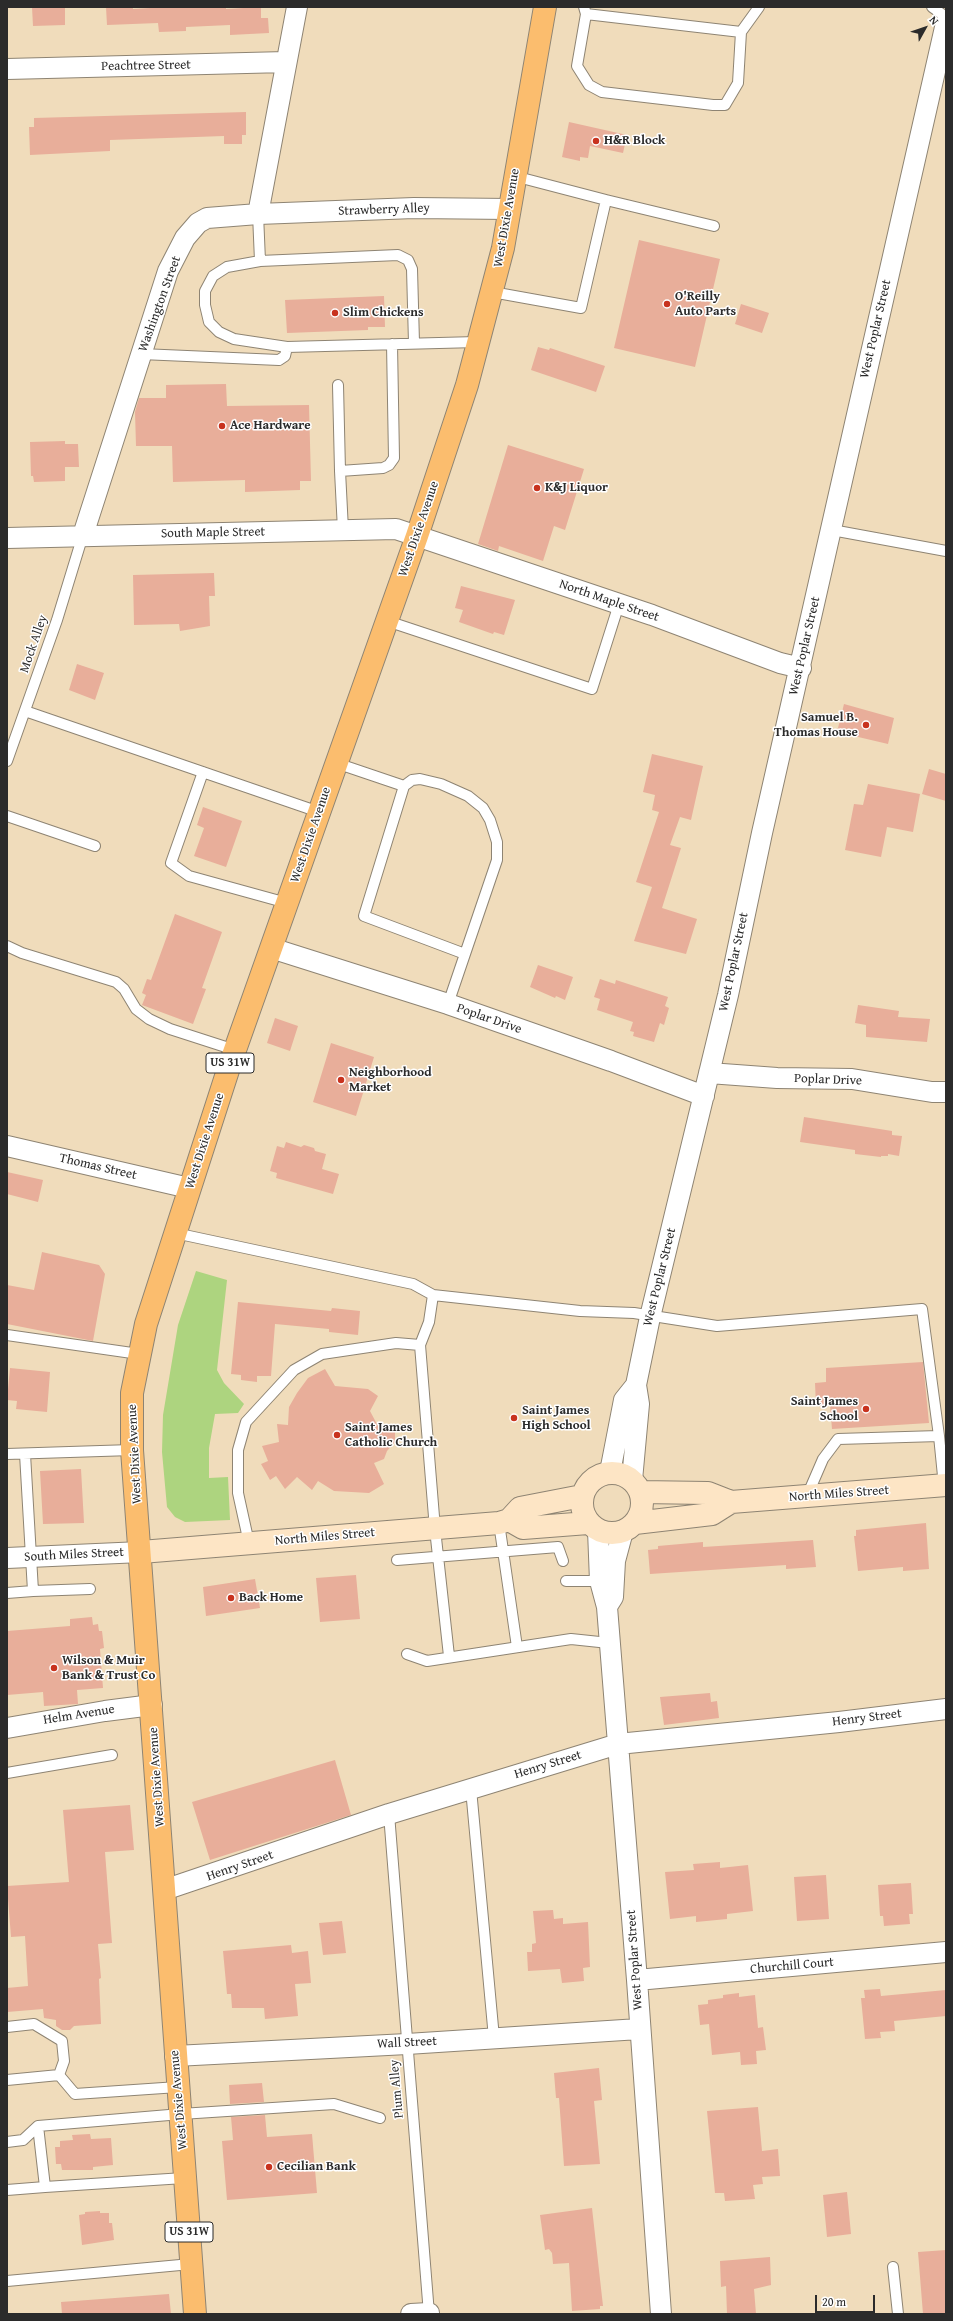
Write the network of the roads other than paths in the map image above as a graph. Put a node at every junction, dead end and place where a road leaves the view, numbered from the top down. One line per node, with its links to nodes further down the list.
1 (297, 7): 9 (street)
2 (545, 7): 11 (main road, West Dixie Avenue / US 31W)
3 (759, 7): 8 (lane)
4 (932, 7): 6 (lane)
5 (585, 10): 8 (lane); 8 (lane)
6 (946, 18)
7 (946, 23): 26 (street, West Poplar Street)
8 (741, 32)
9 (286, 62): 10 (street, Peachtree Street); 14 (street)
10 (7, 69)
11 (514, 176): 12 (lane); 13 (main road, West Dixie Avenue / US 31W)
12 (606, 200): 15 (lane); 17 (lane)
13 (510, 209): 14 (street, Strawberry Alley); 17 (main road, West Dixie Avenue / US 31W)
14 (258, 214): 16 (lane); 22 (street, Washington Street)
15 (714, 226)
16 (260, 261): 19 (lane); 21 (lane)
17 (492, 292): 18 (main road, West Dixie Avenue / US 31W)
18 (477, 342): 19 (lane); 28 (main road, West Dixie Avenue / US 31W)
19 (414, 343): 20 (lane)
20 (392, 344): 21 (lane); 24 (lane)
21 (287, 347): 22 (lane)
22 (141, 354): 27 (street, Washington Street)
23 (338, 385): 24 (lane)
24 (340, 471): 25 (lane)
25 (344, 530): 27 (street, South Maple Street); 28 (street, South Maple Street)
26 (832, 530): 30 (lane); 33 (street, West Poplar Street)
27 (84, 535): 29 (street, South Maple Street); 34 (lane, Mock Alley)
28 (417, 536): 31 (street, North Maple Street); 32 (main road, West Dixie Avenue / US 31W)
29 (7, 538)
30 (946, 551)
31 (619, 604): 32 (lane); 33 (street, North Maple Street)
32 (387, 621): 36 (main road, West Dixie Avenue / US 31W)
33 (801, 668): 48 (street, West Poplar Street)
34 (25, 711): 35 (lane, Mock Alley); 37 (lane)
35 (7, 761)
36 (336, 763): 38 (lane); 39 (main road, West Dixie Avenue / US 31W)
37 (203, 772): 39 (lane); 42 (lane)
38 (404, 786): 45 (lane); 45 (lane)
39 (319, 812): 42 (main road, West Dixie Avenue / US 31W)
40 (7, 816): 41 (lane)
41 (95, 846)
42 (287, 903): 44 (main road, West Dixie Avenue / US 31W)
43 (7, 946): 47 (lane)
44 (271, 948): 46 (street, Poplar Drive); 47 (main road, West Dixie Avenue / US 31W)
45 (465, 954): 46 (lane)
46 (448, 1004): 50 (street, Poplar Drive)
47 (235, 1050): 52 (main road, West Dixie Avenue / US 31W)
48 (709, 1073): 49 (street, Poplar Drive); 50 (street, West Poplar Street)
49 (946, 1092)
50 (704, 1096): 55 (street, West Poplar Street)
51 (7, 1146): 52 (street, Thomas Street)
52 (189, 1188): 53 (main road, West Dixie Avenue / US 31W)
53 (175, 1233): 54 (lane); 58 (main road, West Dixie Avenue / US 31W)
54 (433, 1295): 55 (lane); 57 (lane)
55 (650, 1317): 59 (street, West Poplar Street); 60 (lane)
56 (7, 1335): 58 (lane)
57 (420, 1345): 73 (lane); 74 (lane)
58 (139, 1354): 61 (main road, West Dixie Avenue / US 31W)
59 (636, 1385): 64 (street, West Poplar Street); 65 (street, West Poplar Street)
60 (939, 1436): 66 (lane); 68 (lane)
61 (132, 1450): 63 (lane); 76 (main road, West Dixie Avenue / US 31W)
62 (7, 1454): 63 (lane)
63 (25, 1454): 78 (lane)
64 (610, 1472): 65 (main road); 67 (main road)
65 (636, 1486): 69 (main road, North Miles Street); 72 (main road)
66 (945, 1486): 68 (main road, North Miles Street)
67 (582, 1496): 70 (main road); 71 (main road)
68 (807, 1496): 69 (main road, North Miles Street)
69 (732, 1502): 72 (main road, North Miles Street)
70 (504, 1521): 71 (main road, North Miles Street); 73 (main road, North Miles Street); 75 (lane)
71 (593, 1526): 72 (main road); 83 (street, West Poplar Street)
72 (629, 1527): 87 (street, West Poplar Street)
73 (435, 1529): 74 (main road, North Miles Street); 77 (lane)
74 (249, 1543): 76 (main road, North Miles Street)
75 (504, 1551): 77 (lane); 81 (lane); 89 (lane)
76 (141, 1552): 78 (street, South Miles Street); 92 (main road, West Dixie Avenue / US 31W)
77 (438, 1556): 80 (lane); 91 (lane)
78 (30, 1557): 79 (street, South Miles Street); 85 (lane)
79 (7, 1558)
80 (397, 1560)
81 (563, 1562)
82 (566, 1581): 83 (lane)
83 (600, 1581): 87 (street, West Poplar Street)
84 (90, 1588): 85 (lane)
85 (33, 1591): 86 (lane)
86 (7, 1593)
87 (607, 1607): 88 (street, West Poplar Street)
88 (609, 1643): 89 (lane); 95 (street, West Poplar Street)
89 (516, 1647): 91 (lane)
90 (407, 1654): 91 (lane)
91 (450, 1656)
92 (152, 1705): 94 (street, Helm Avenue); 100 (main road, West Dixie Avenue / US 31W)
93 (946, 1709): 95 (street, Henry Street)
94 (7, 1728)
95 (618, 1744): 98 (street, Henry Street); 102 (street, West Poplar Street)
96 (112, 1755): 97 (lane)
97 (7, 1774)
98 (471, 1789): 99 (street, Henry Street); 105 (lane)
99 (389, 1814): 100 (street, Henry Street); 106 (lane, Plum Alley)
100 (164, 1890): 107 (main road, West Dixie Avenue / US 31W)
101 (946, 1952): 102 (street, Churchill Court)
102 (637, 1980): 104 (street, West Poplar Street)
103 (7, 2027): 108 (lane)
104 (639, 2029): 105 (street, Wall Street); 123 (street, West Poplar Street)
105 (494, 2038): 106 (street, Wall Street)
106 (407, 2044): 107 (street, Wall Street); 122 (lane, Plum Alley)
107 (175, 2056): 110 (main road, West Dixie Avenue / US 31W)
108 (59, 2075): 109 (lane); 110 (lane)
109 (7, 2080)
110 (178, 2087): 111 (main road, West Dixie Avenue / US 31W)
111 (181, 2114): 112 (lane); 113 (lane); 115 (main road, West Dixie Avenue / US 31W)
112 (380, 2118)
113 (38, 2126): 114 (lane); 116 (lane)
114 (7, 2142)
115 (184, 2178): 116 (lane); 118 (main road, West Dixie Avenue / US 31W)
116 (45, 2187): 117 (lane)
117 (7, 2190)
118 (191, 2264): 120 (lane); 121 (main road, West Dixie Avenue / US 31W)
119 (893, 2267): 124 (lane)
120 (7, 2281)
121 (195, 2314)
122 (423, 2314)
123 (661, 2314)
124 (898, 2314)

